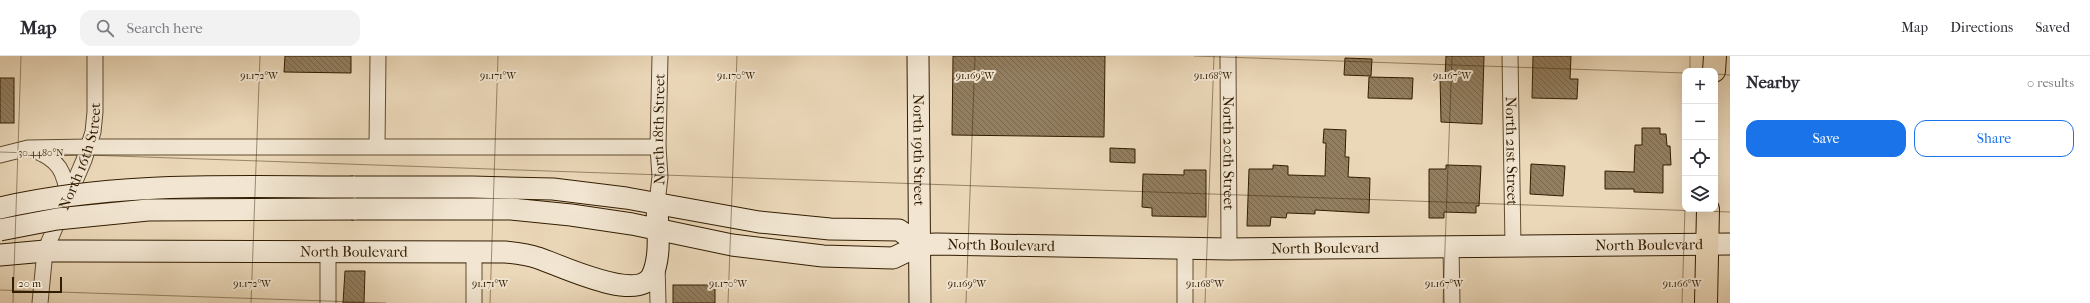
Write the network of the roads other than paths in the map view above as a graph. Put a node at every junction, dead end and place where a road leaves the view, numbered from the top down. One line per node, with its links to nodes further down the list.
1 (96, 56): 9 (street, North 16th Street)
2 (378, 56): 10 (street)
3 (660, 56): 11 (street, North 18th Street)
4 (918, 56): 22 (street, North 19th Street)
5 (1228, 56): 26 (street, North 20th Street)
6 (1510, 56): 23 (street, North 21st Street)
7 (1715, 56): 8 (main road)
8 (1714, 68)
9 (89, 146): 10 (street); 12 (street); 14 (street, North 16th Street)
10 (377, 146): 11 (street)
11 (658, 147): 15 (street, North 18th Street)
12 (28, 148): 13 (street); 14 (street)
13 (0, 155)
14 (68, 198): 27 (street, North 16th Street)
15 (657, 203): 16 (street, bridge); 18 (street, North Boulevard); 22 (street)
16 (0, 208)
17 (1708, 212): 20 (main road)
18 (657, 229): 19 (street, North Boulevard, bridge); 22 (street, North Boulevard); 31 (street, North Boulevard)
19 (0, 230)
20 (1706, 244): 21 (street, North Boulevard); 23 (street, North Boulevard); 39 (main road)
21 (1730, 244)
22 (920, 245): 25 (street, North Boulevard); 36 (street, North 19th Street)
23 (1513, 246): 24 (street, North Boulevard)
24 (1450, 247): 26 (street, North Boulevard); 38 (street)
25 (1185, 249): 26 (street, North Boulevard); 37 (street)
26 (1230, 249)
27 (45, 251): 28 (street, North Boulevard); 30 (street, North Boulevard); 32 (street, North 16th Street)
28 (328, 251): 29 (street, North Boulevard); 33 (street)
29 (474, 252): 31 (street, North Boulevard); 34 (street)
30 (0, 255)
31 (657, 260): 35 (street)
32 (40, 303)
33 (328, 303)
34 (474, 303)
35 (658, 303)
36 (920, 303)
37 (1185, 303)
38 (1452, 303)
39 (1706, 303)

